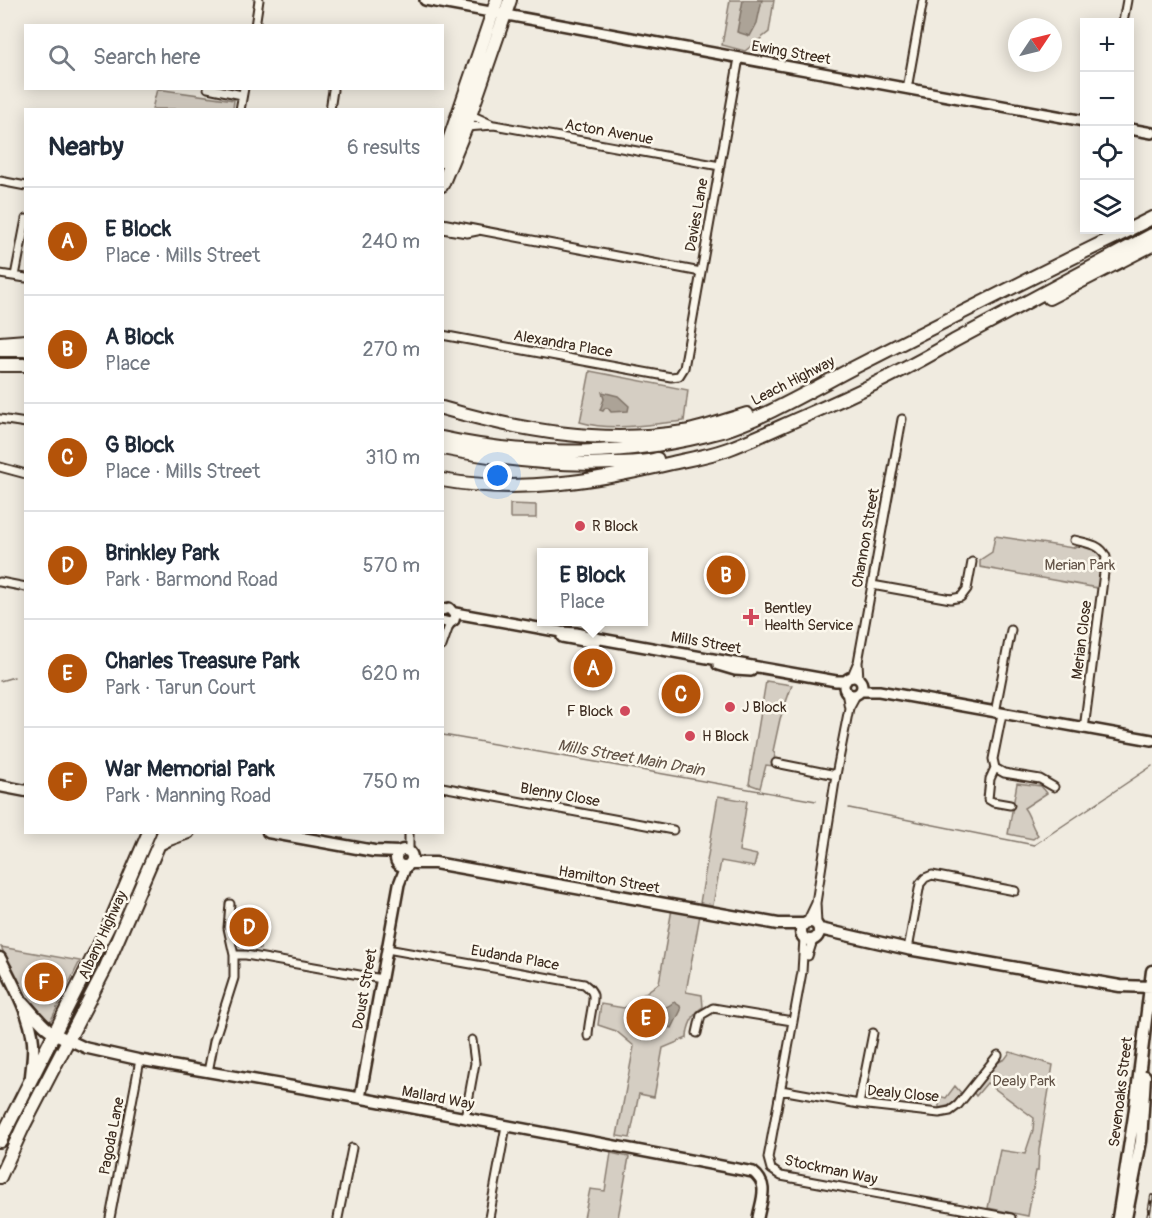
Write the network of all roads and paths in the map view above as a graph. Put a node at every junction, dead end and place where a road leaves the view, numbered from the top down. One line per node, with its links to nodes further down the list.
1 (259, 0): 8 (street)
2 (425, 0): 6 (street, Ewing Street)
3 (510, 0): 6 (highway)
4 (923, 0): 10 (street)
5 (1127, 0): 7 (street)
6 (498, 9): 9 (street, Ewing Street); 16 (highway); 22 (highway)
7 (1124, 18)
8 (255, 24)
9 (739, 58): 10 (street, Ewing Street); 23 (street, Davies Lane)
10 (907, 89): 17 (street, Ewing Street)
11 (226, 90): 13 (street)
12 (333, 90): 15 (street)
13 (243, 92): 14 (street)
14 (240, 108)
15 (330, 108)
16 (471, 114): 18 (street, Acton Avenue); 19 (highway)
17 (1080, 120)
18 (494, 125): 19 (street, Acton Avenue); 23 (street, Acton Avenue)
19 (466, 127): 24 (highway)
20 (1134, 130): 21 (street)
21 (1152, 133)
22 (444, 156)
23 (720, 166): 36 (street, Davies Lane)
24 (444, 179)
25 (0, 181): 26 (street)
26 (24, 186)
27 (1152, 218): 29 (highway, Leach Highway)
28 (444, 223): 32 (street)
29 (1134, 227)
30 (24, 229): 38 (street)
31 (444, 229): 32 (street)
32 (477, 231): 36 (street)
33 (1119, 234): 49 (highway, Leach Highway)
34 (1152, 236): 48 (highway)
35 (1152, 245): 48 (highway)
36 (701, 272): 47 (street, Davies Lane)
37 (0, 274): 38 (street)
38 (15, 276): 39 (street)
39 (24, 278)
40 (444, 335): 47 (street, Alexandra Place)
41 (24, 340): 42 (highway)
42 (0, 343)
43 (0, 350): 44 (highway)
44 (24, 350)
45 (4, 365): 46 (highway)
46 (24, 366)
47 (679, 375)
48 (844, 399): 55 (highway)
49 (782, 404): 50 (highway); 54 (highway, Leach Highway)
50 (444, 409)
51 (0, 418): 53 (street)
52 (902, 419): 63 (street, Channon Street)
53 (24, 423)
54 (444, 438)
55 (752, 439): 56 (highway); 59 (highway)
56 (444, 448)
57 (0, 467): 58 (street)
58 (24, 473)
59 (444, 480)
60 (1074, 540): 71 (street, Merian Close)
61 (972, 562): 63 (street)
62 (0, 582): 64 (street)
63 (872, 585): 69 (street, Channon Street)
64 (24, 587)
65 (444, 610): 66 (street, Mills Street)
66 (449, 621): 68 (street); 69 (street, Mills Street)
67 (1011, 630): 70 (street)
68 (444, 638)
69 (853, 686): 70 (street, Mills Street); 75 (street, Channon Street)
70 (998, 714): 71 (street, Mills Street); 74 (street)
71 (1084, 729): 72 (street, Mills Street)
72 (1152, 740)
73 (776, 764): 75 (street)
74 (995, 768): 77 (street); 80 (street)
75 (836, 775): 92 (street, Channon Street)
76 (0, 786): 79 (main road)
77 (1054, 787)
78 (444, 788): 81 (street, Blenny Close)
79 (24, 791)
80 (1010, 805)
81 (673, 830)
82 (138, 834): 88 (highway)
83 (148, 834): 88 (highway, Albany Highway)
84 (183, 834): 87 (highway)
85 (289, 834): 89 (main road, Hamilton Street)
86 (408, 834): 89 (street, Doust Street)
87 (162, 838): 107 (highway, Albany Highway)
88 (139, 855): 105 (highway, Albany Highway)
89 (404, 858): 92 (main road, Hamilton Street); 93 (street, Doust Street)
90 (1015, 891): 94 (street)
91 (230, 904): 95 (street)
92 (810, 931): 94 (main road, Hamilton Street); 102 (street, Stockman Way)
93 (387, 949): 98 (street, Doust Street); 106 (street, Eudanda Place)
94 (908, 949): 99 (main road, Hamilton Street)
95 (234, 955): 98 (street); 111 (street)
96 (0, 958): 100 (main road)
97 (1152, 970): 99 (main road, Sevenoaks Street)
98 (382, 980): 114 (street, Doust Street)
99 (1150, 991): 127 (main road, Sevenoaks Street)
100 (20, 998): 105 (main road); 112 (main road)
101 (1152, 1013): 128 (main road, Sevenoaks Street)
102 (792, 1021): 103 (street); 113 (street, Stockman Way)
103 (697, 1033)
104 (873, 1033): 115 (street)
105 (55, 1035): 107 (main road); 112 (highway, Albany Highway)
106 (588, 1036)
107 (69, 1040): 110 (street, Mallard Way); 120 (highway, Albany Highway)
108 (471, 1040): 116 (street)
109 (998, 1055): 115 (street, Dealy Close)
110 (140, 1060): 111 (street, Mallard Way); 122 (street, Pagoda Lane)
111 (208, 1072): 114 (street, Mallard Way)
112 (31, 1079): 118 (highway, Albany Highway)
113 (781, 1090): 115 (street, Dealy Close); 121 (street, Stockman Way)
114 (360, 1098): 116 (street, Mallard Way)
115 (859, 1104)
116 (465, 1118): 117 (street, Mallard Way)
117 (506, 1126): 124 (street); 125 (street, Mallard Way)
118 (0, 1141)
119 (352, 1148): 123 (street)
120 (0, 1177)
121 (986, 1216): 126 (street, Stockman Way)
122 (110, 1218)
123 (338, 1218)
124 (489, 1218)
125 (758, 1218)
126 (1011, 1218)
127 (1118, 1218)
128 (1126, 1218)

